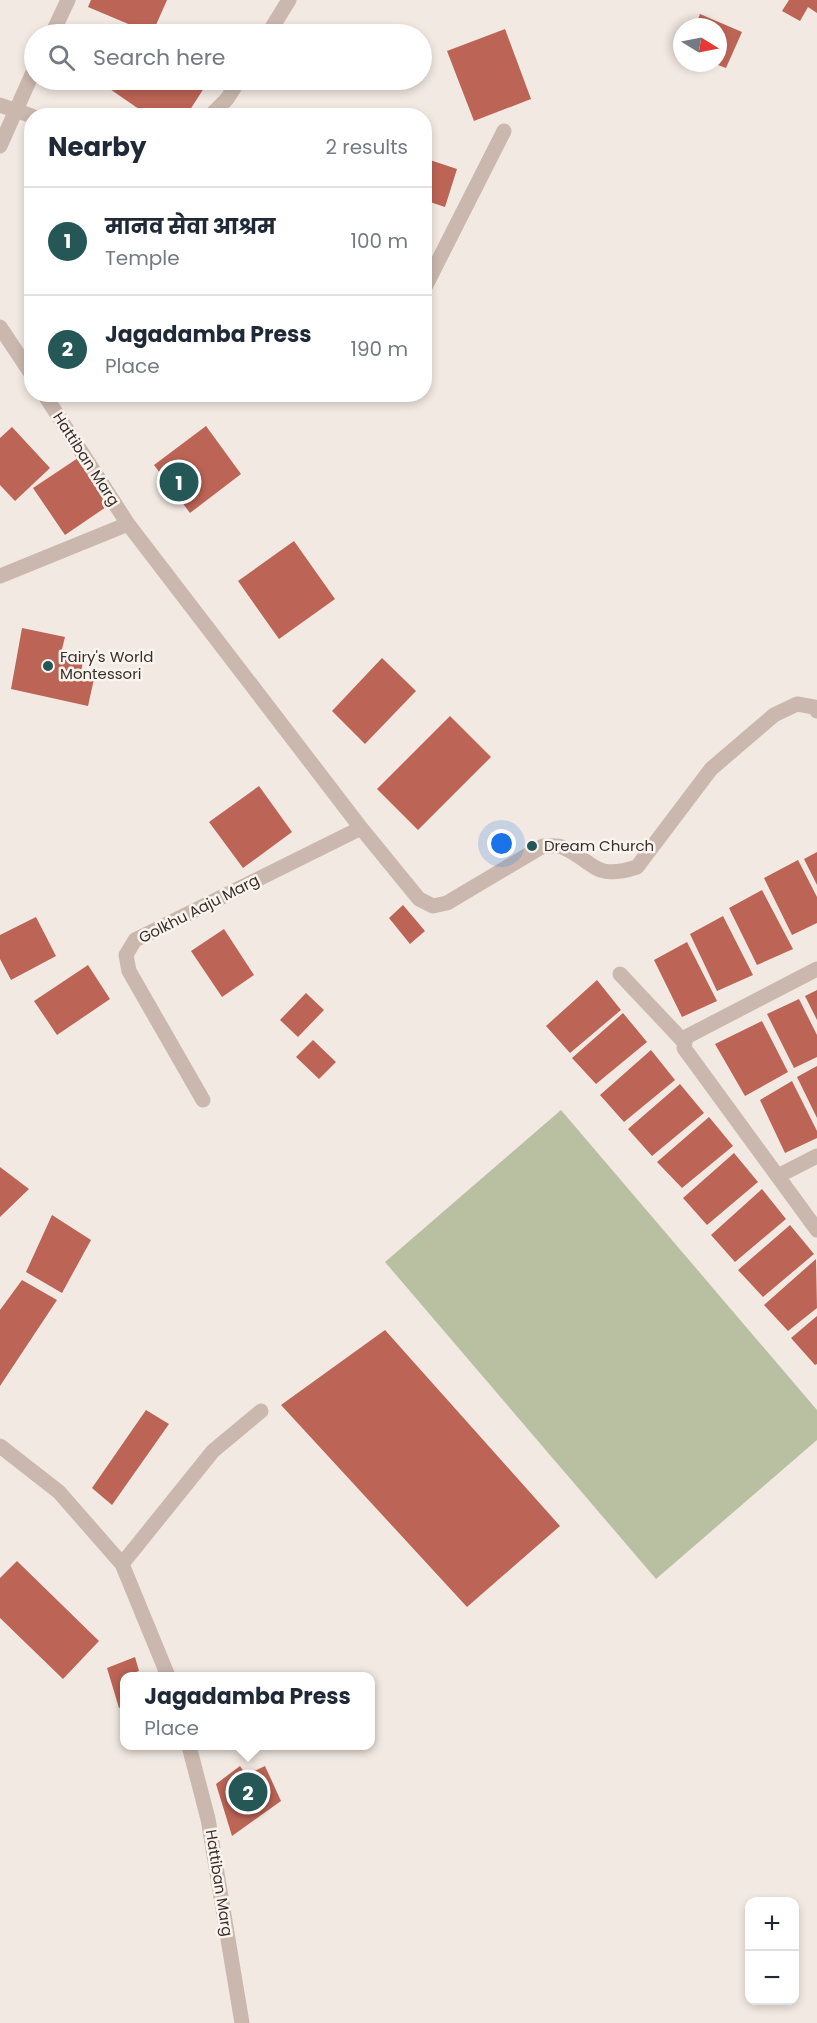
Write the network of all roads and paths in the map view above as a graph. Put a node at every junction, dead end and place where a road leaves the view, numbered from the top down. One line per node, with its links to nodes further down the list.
1 (68, 0): 3 (street)
2 (289, 0): 4 (street)
3 (57, 24)
4 (274, 24)
5 (25, 90): 9 (street)
6 (233, 90): 8 (street)
7 (0, 105): 9 (street)
8 (218, 108)
9 (15, 111): 10 (street); 12 (street)
10 (24, 114)
11 (504, 131): 13 (street)
12 (0, 147)
13 (432, 273)
14 (0, 327): 15 (street)
15 (24, 363)
16 (49, 402): 17 (street, Hattiban Marg)
17 (128, 524): 18 (street); 20 (street)
18 (0, 576)
19 (817, 711): 20 (street)
20 (361, 828): 24 (street, Golkhu Aaju Marg)
21 (817, 969): 23 (street)
22 (620, 974): 23 (street)
23 (684, 1042): 26 (street)
24 (203, 1100)
25 (817, 1156): 26 (street)
26 (778, 1176): 27 (street)
27 (817, 1230)
28 (261, 1411): 30 (street)
29 (0, 1446): 30 (street)
30 (122, 1564): 31 (street)
31 (166, 1672)
32 (190, 1750): 33 (street, Hattiban Marg)
33 (242, 2023)

